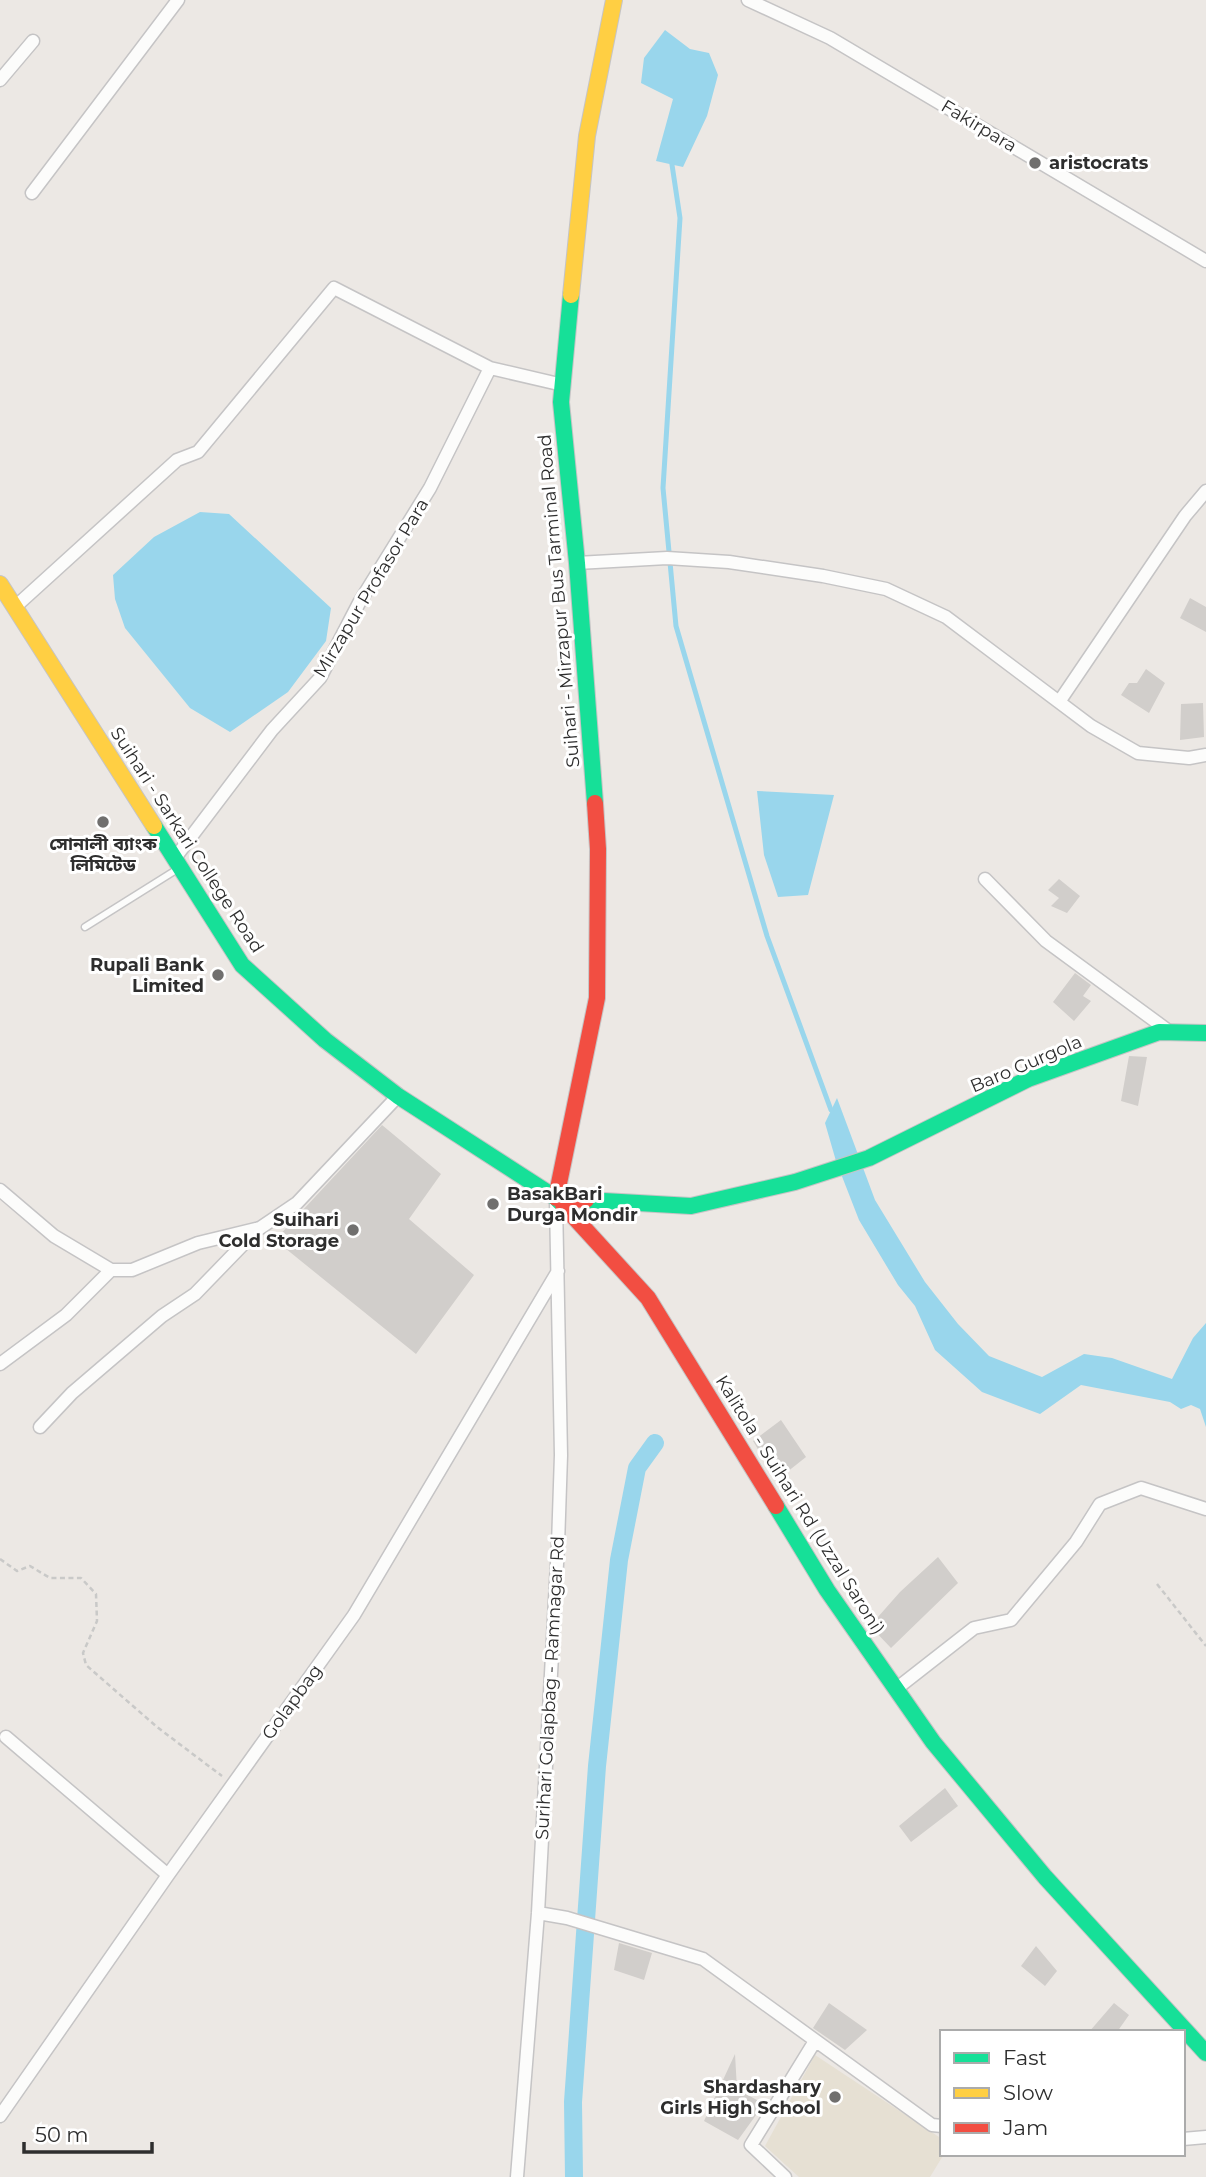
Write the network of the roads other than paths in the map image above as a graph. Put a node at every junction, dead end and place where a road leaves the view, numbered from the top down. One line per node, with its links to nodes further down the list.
1 (178, 0): 6 (street)
2 (614, 0): 9 (main road, Suihari - Mirzapur Bus Tarminal Road)
3 (748, 0): 7 (street, Fakirpara)
4 (33, 41): 5 (street)
5 (0, 80)
6 (32, 193)
7 (1206, 261)
8 (490, 368): 9 (street); 13 (street); 16 (street, Mirzapur Profasor Para)
9 (563, 385): 11 (main road, Suihari - Mirzapur Bus Tarminal Road)
10 (1206, 491): 14 (street)
11 (577, 563): 14 (street); 23 (main road, Suihari - Mirzapur Bus Tarminal Road)
12 (0, 584): 13 (main road, Suihari - Sarkari College Road)
13 (15, 607): 16 (main road, Suihari - Sarkari College Road)
14 (1059, 702): 15 (street)
15 (1206, 755)
16 (178, 863): 18 (lane); 21 (main road, Suihari - Sarkari College Road)
17 (985, 879): 19 (street)
18 (85, 927)
19 (1170, 1032): 20 (main road, Baro Gurgola); 23 (main road, Baro Gurgola)
20 (1206, 1033)
21 (398, 1097): 23 (main road, Suihari - Sarkari College Road); 24 (street)
22 (0, 1190): 25 (street)
23 (556, 1198): 26 (street, Surihari Golapbag - Ramnagar Rd); 30 (main road, Kalitola - Suihari Rd (Uzzal Saroni))
24 (260, 1228): 25 (street); 28 (street)
25 (111, 1270): 27 (street)
26 (558, 1270): 32 (street, Golapbag); 33 (street, Surihari Golapbag - Ramnagar Rd)
27 (0, 1364)
28 (40, 1427)
29 (1206, 1510): 30 (street)
30 (896, 1689): 35 (main road, Kalitola - Suihari Rd (Uzzal Saroni))
31 (6, 1737): 32 (street)
32 (168, 1875): 38 (street, Golapbag)
33 (538, 1913): 36 (street); 42 (street, Surihari Golapbag - Ramnagar Rd)
34 (1185, 2030): 37 (main road, Kalitola - Suihari Rd (Uzzal Saroni))
35 (1185, 2030)
36 (815, 2041): 39 (street); 43 (street)
37 (1206, 2053)
38 (0, 2116)
39 (940, 2126)
40 (1206, 2137): 41 (street)
41 (1185, 2139)
42 (517, 2177)
43 (785, 2177)

